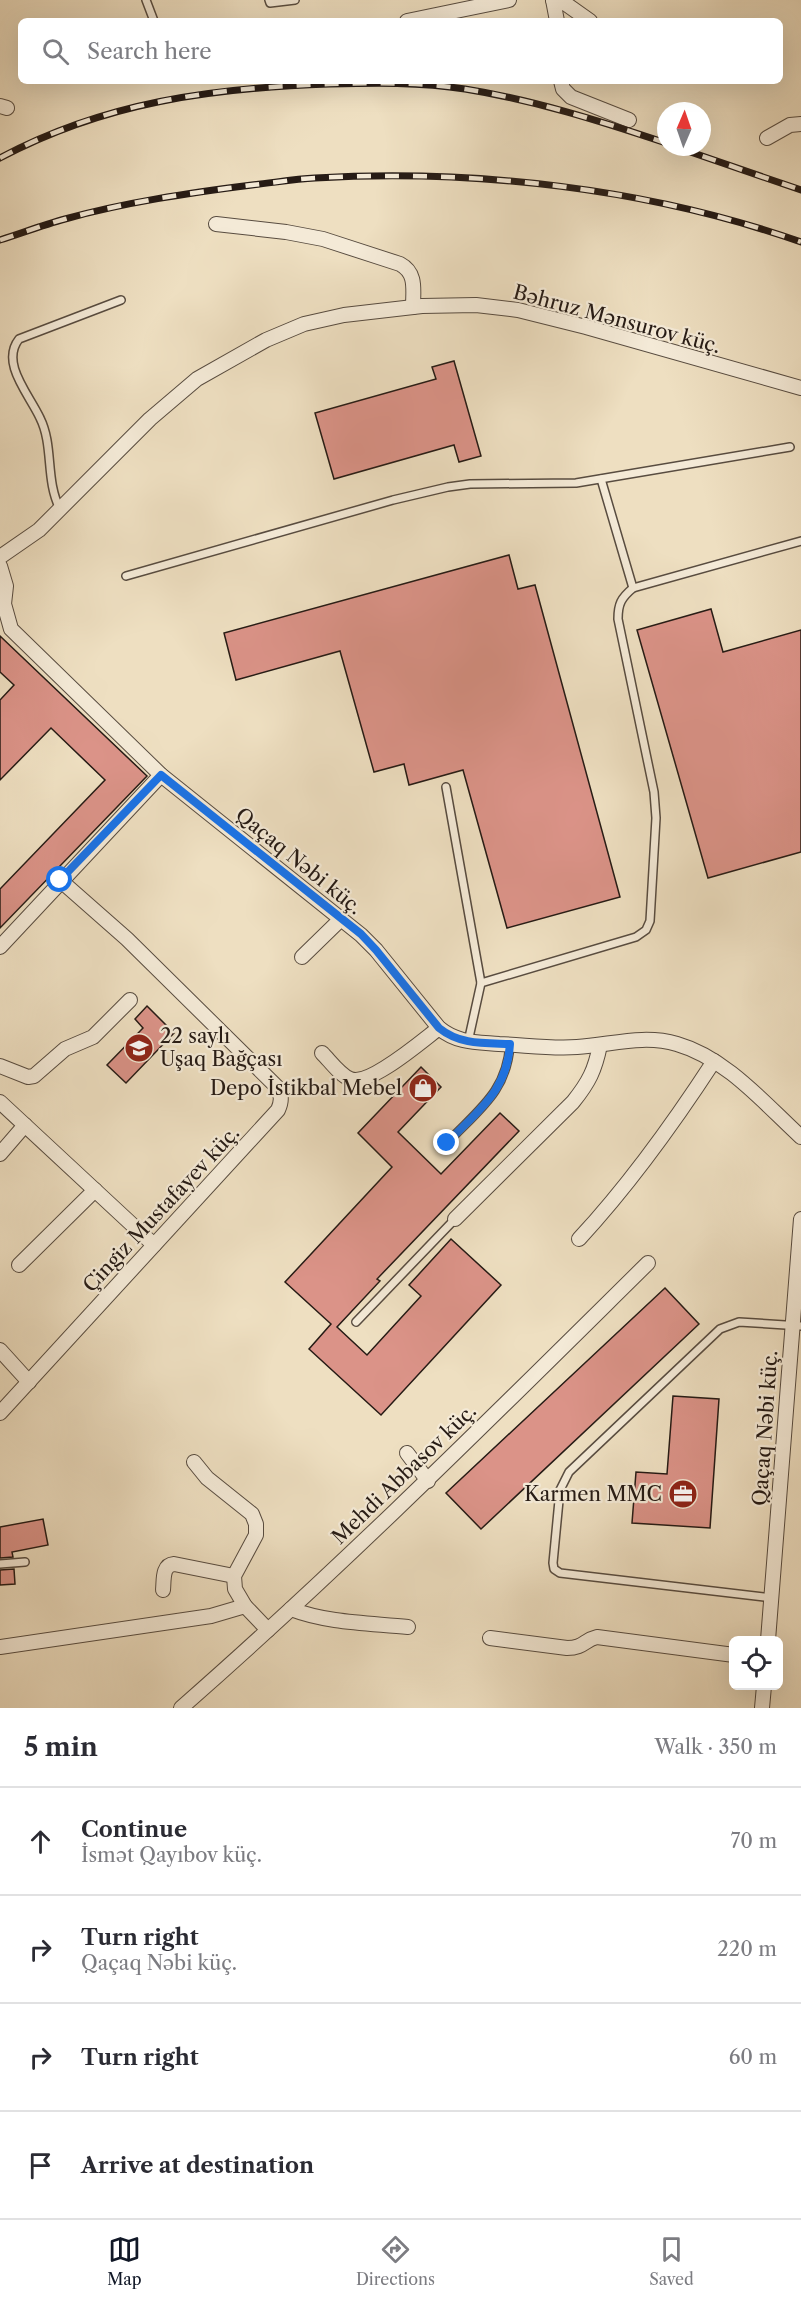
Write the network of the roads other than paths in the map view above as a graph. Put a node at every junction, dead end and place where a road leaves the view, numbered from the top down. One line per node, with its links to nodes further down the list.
1 (146, 0): 6 (lane)
2 (269, 0): 3 (lane)
3 (296, 0)
4 (509, 0): 7 (street)
5 (553, 0): 8 (street); 9 (street)
6 (153, 18)
7 (422, 18)
8 (556, 18)
9 (587, 18)
10 (562, 84): 11 (street)
11 (629, 120)
12 (801, 124): 13 (street)
13 (767, 138)
14 (216, 225): 16 (street)
15 (121, 300): 20 (lane)
16 (413, 307): 17 (street, Bəhruz Mənsurov küç.); 20 (street, Bəhruz Mənsurov küç.)
17 (801, 388)
18 (790, 447): 19 (lane)
19 (601, 479): 24 (lane); 25 (lane)
20 (60, 508): 22 (street, Bəhruz Mənsurov küç.)
21 (801, 541): 25 (lane)
22 (0, 557)
23 (0, 566): 26 (street, Qaçaq Nəbi küç.)
24 (126, 576)
25 (633, 588): 32 (lane)
26 (161, 775): 28 (street); 29 (street, Qaçaq Nəbi küç.)
27 (446, 787): 32 (lane)
28 (60, 880): 30 (street); 50 (street, Çingiz Mustafayev küç.)
29 (341, 919): 31 (street); 34 (street, Qaçaq Nəbi küç.)
30 (0, 947)
31 (302, 957)
32 (481, 982): 35 (lane)
33 (130, 1000): 40 (street)
34 (439, 1028): 35 (street, Qaçaq Nəbi küç.); 38 (street)
35 (468, 1042): 36 (street, Qaçaq Nəbi küç.)
36 (510, 1044): 37 (street, Qaçaq Nəbi küç.); 44 (lane)
37 (600, 1045): 39 (street, Qaçaq Nəbi küç.); 47 (street)
38 (322, 1053)
39 (714, 1061): 43 (street, Qaçaq Nəbi küç.); 49 (street)
40 (0, 1066)
41 (0, 1102): 42 (street)
42 (26, 1125): 45 (street); 46 (street)
43 (801, 1137)
44 (447, 1143)
45 (0, 1154)
46 (95, 1190): 50 (street); 52 (street)
47 (455, 1219): 53 (lane)
48 (801, 1219): 54 (street, Qaçaq Nəbi küç.)
49 (579, 1239)
50 (154, 1245): 56 (street, Çingiz Mustafayev küç.)
51 (648, 1263): 60 (street, Mehdi Abbasov küç.)
52 (19, 1264)
53 (356, 1322)
54 (797, 1326): 65 (street, Qaçaq Nəbi küç.); 65 (lane)
55 (0, 1350): 56 (street)
56 (29, 1382): 57 (street, Çingiz Mustafayev küç.)
57 (0, 1413)
58 (407, 1453): 60 (street)
59 (194, 1462): 63 (street)
60 (428, 1481): 67 (street, Mehdi Abbasov küç.)
61 (25, 1562): 62 (lane)
62 (0, 1564)
63 (234, 1576): 64 (street); 66 (street)
64 (163, 1590)
65 (772, 1598): 70 (street, Qaçaq Nəbi küç.)
66 (244, 1606): 69 (street); 72 (street)
67 (291, 1608): 68 (street); 69 (street, Mehdi Abbasov küç.)
68 (408, 1627)
69 (268, 1630): 75 (street, Mehdi Abbasov küç.)
70 (768, 1636)
71 (490, 1638): 73 (street)
72 (0, 1647)
73 (729, 1654)
74 (764, 1690): 76 (street)
75 (182, 1708)
76 (762, 1708)

